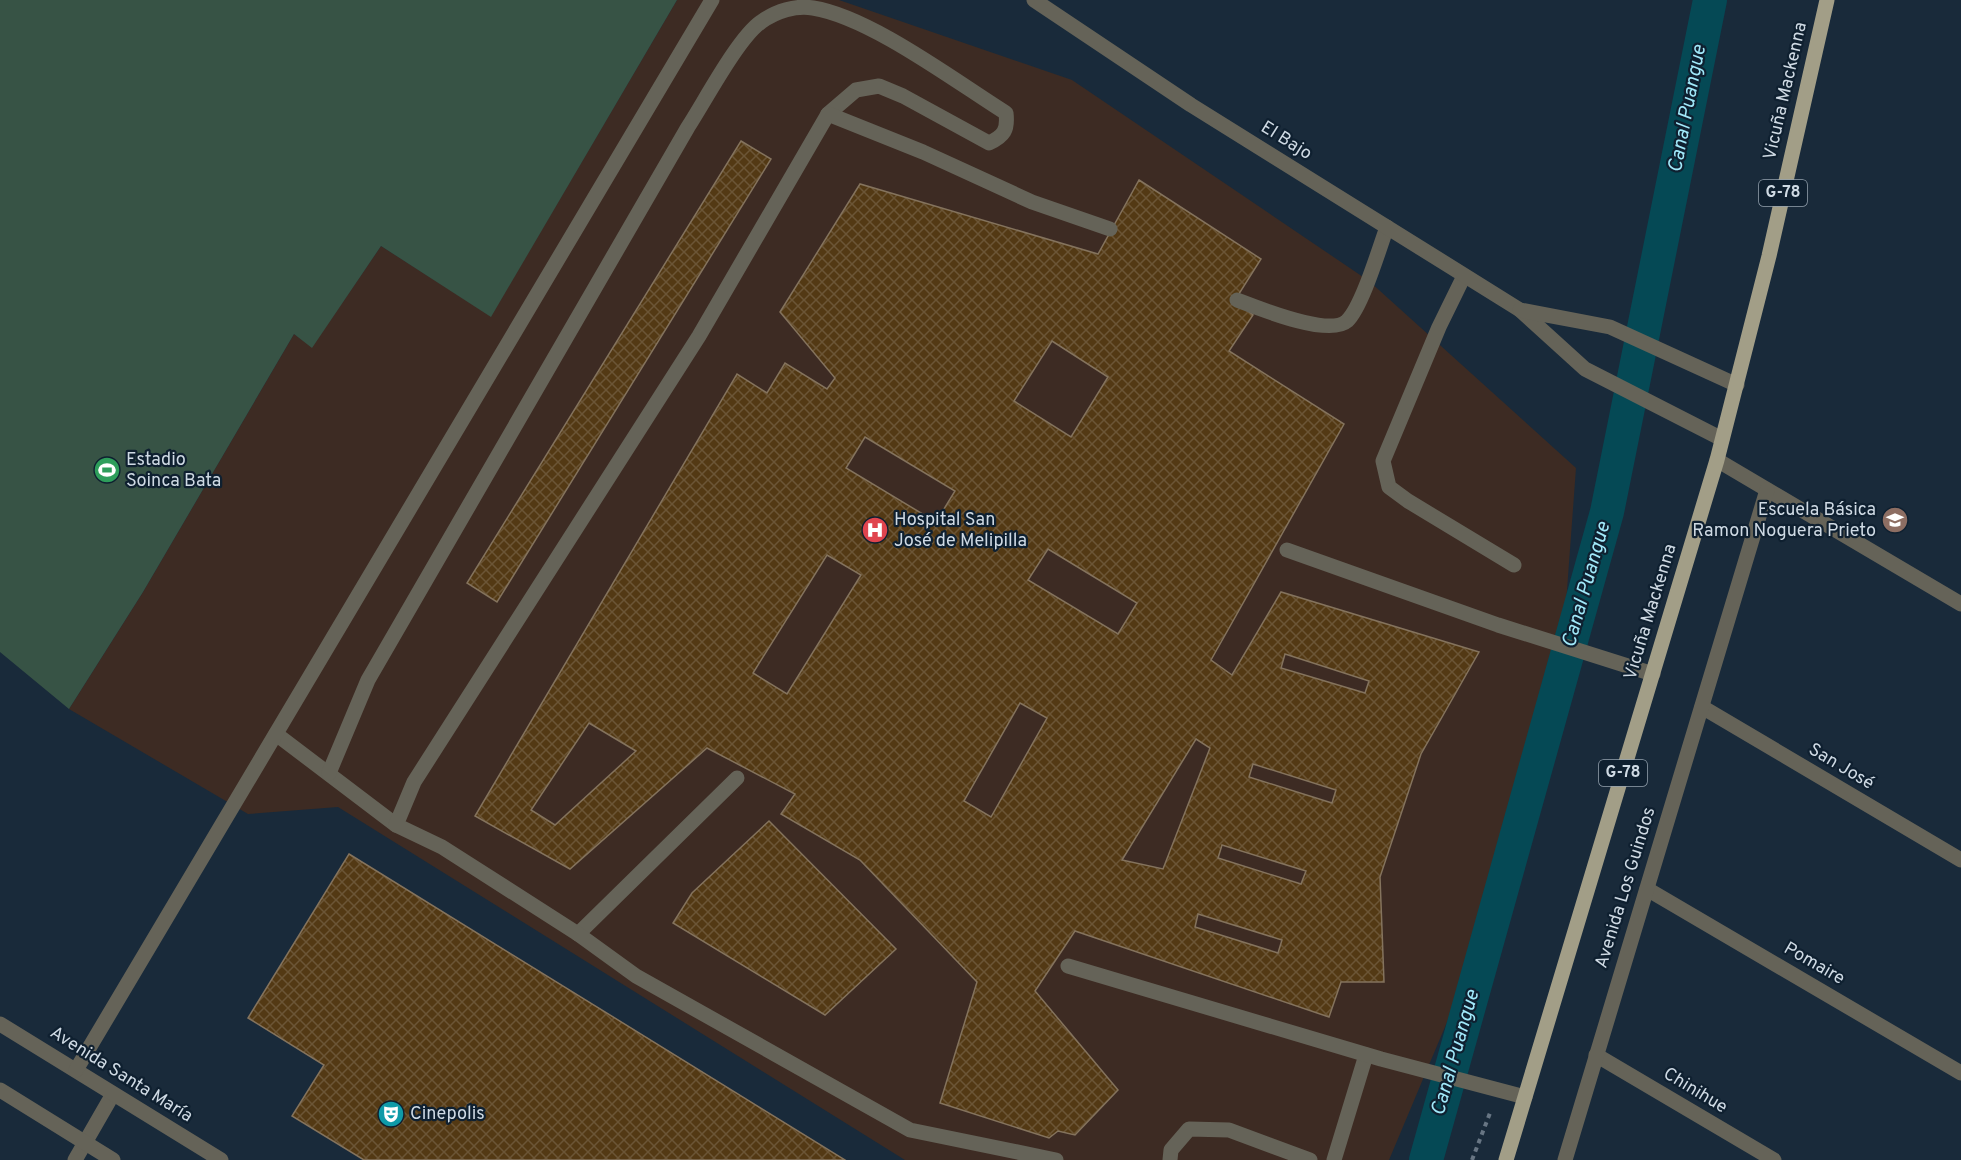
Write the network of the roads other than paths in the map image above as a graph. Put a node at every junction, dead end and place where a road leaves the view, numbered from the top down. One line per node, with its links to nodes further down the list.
1 (712, 0): 19 (street)
2 (1035, 0): 5 (street, El Bajo)
3 (1827, 0): 10 (main road, Vicuña Mackenna / G-78)
4 (828, 114): 6 (street); 20 (street); 22 (street)
5 (1387, 227): 7 (street, El Bajo); 8 (street)
6 (1110, 229)
7 (1464, 276): 9 (street, El Bajo); 15 (street)
8 (1237, 300)
9 (1520, 310): 10 (street, El Bajo); 11 (street, El Bajo)
10 (1737, 385): 11 (main road, Vicuña Mackenna / G-78)
11 (1722, 439): 12 (main road, Vicuña Mackenna / G-78)
12 (1717, 460): 13 (street); 17 (main road, Vicuña Mackenna / G-78)
13 (1767, 490): 16 (street); 18 (street, Avenida Los Guindos)
14 (1287, 550): 17 (street)
15 (1514, 565)
16 (1961, 604)
17 (1653, 674): 34 (main road, Vicuña Mackenna / G-78)
18 (1702, 707): 23 (street, San José); 24 (street, Avenida Los Guindos)
19 (276, 734): 20 (street); 30 (street)
20 (329, 773): 22 (street)
21 (738, 778): 25 (street)
22 (396, 825): 25 (street)
23 (1961, 860)
24 (1647, 889): 28 (street, Avenida Los Guindos); 31 (street, Pomaire)
25 (578, 934): 39 (street)
26 (1068, 966): 29 (street)
27 (0, 1024): 30 (street, Avenida Santa María)
28 (1596, 1055): 44 (street, Avenida Los Guindos); 45 (street, Chinihue)
29 (1373, 1057): 34 (street); 42 (street)
30 (76, 1070): 33 (street, Avenida Santa María)
31 (1961, 1073)
32 (0, 1090): 35 (street)
33 (113, 1094): 35 (street); 38 (street, Avenida Santa María)
34 (1522, 1096): 43 (main road, Vicuña Mackenna / G-78)
35 (84, 1142): 36 (street); 37 (street)
36 (75, 1160)
37 (113, 1160)
38 (221, 1160)
39 (1056, 1160)
40 (1170, 1160): 41 (street)
41 (1310, 1160)
42 (1334, 1160)
43 (1506, 1160)
44 (1565, 1160)
45 (1774, 1160)

